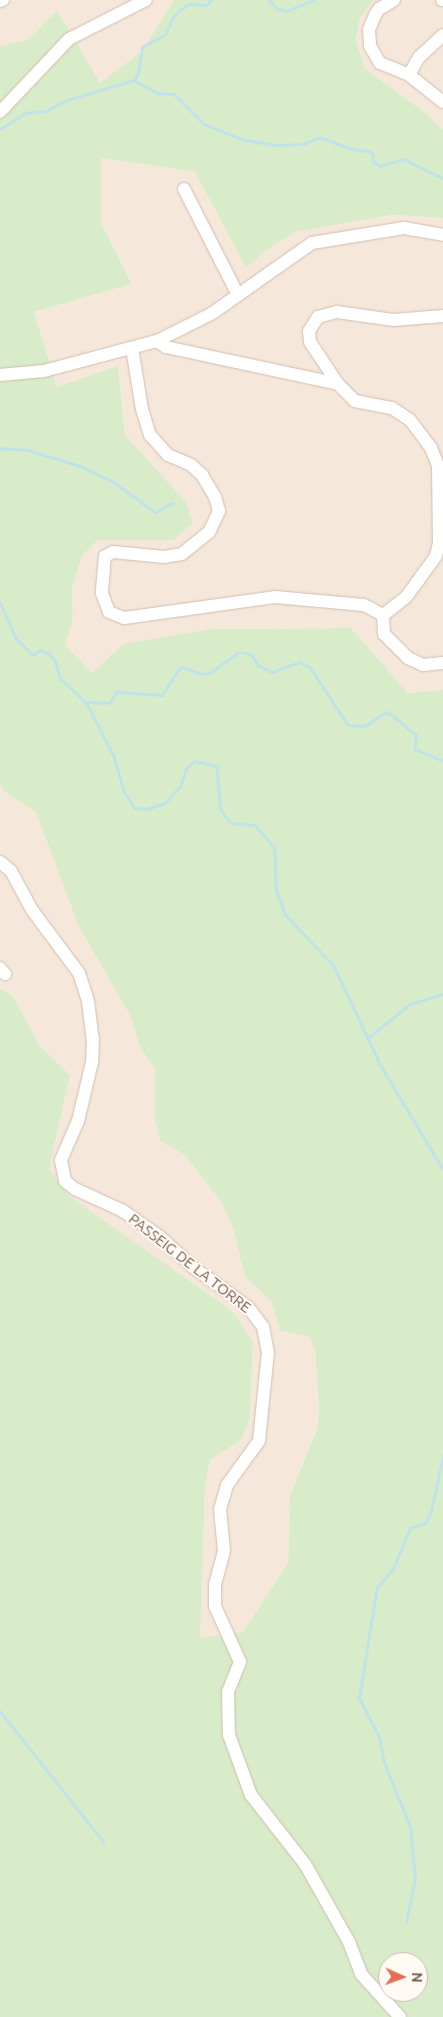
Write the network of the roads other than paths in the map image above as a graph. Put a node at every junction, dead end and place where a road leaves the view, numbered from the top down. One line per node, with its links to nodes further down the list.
1 (146, 0): 6 (street)
2 (394, 0): 4 (street)
3 (443, 35): 4 (street)
4 (409, 75): 5 (street)
5 (443, 102)
6 (0, 112)
7 (184, 189): 9 (street)
8 (443, 235): 9 (street)
9 (238, 295): 11 (street)
10 (443, 316): 14 (street)
11 (157, 341): 12 (street); 14 (street)
12 (132, 348): 13 (street); 15 (street)
13 (0, 375)
14 (338, 384): 15 (street)
15 (383, 615): 16 (street)
16 (443, 663)
17 (0, 862): 18 (street, PASSEIG DE LA TORRE)
18 (400, 2017)

